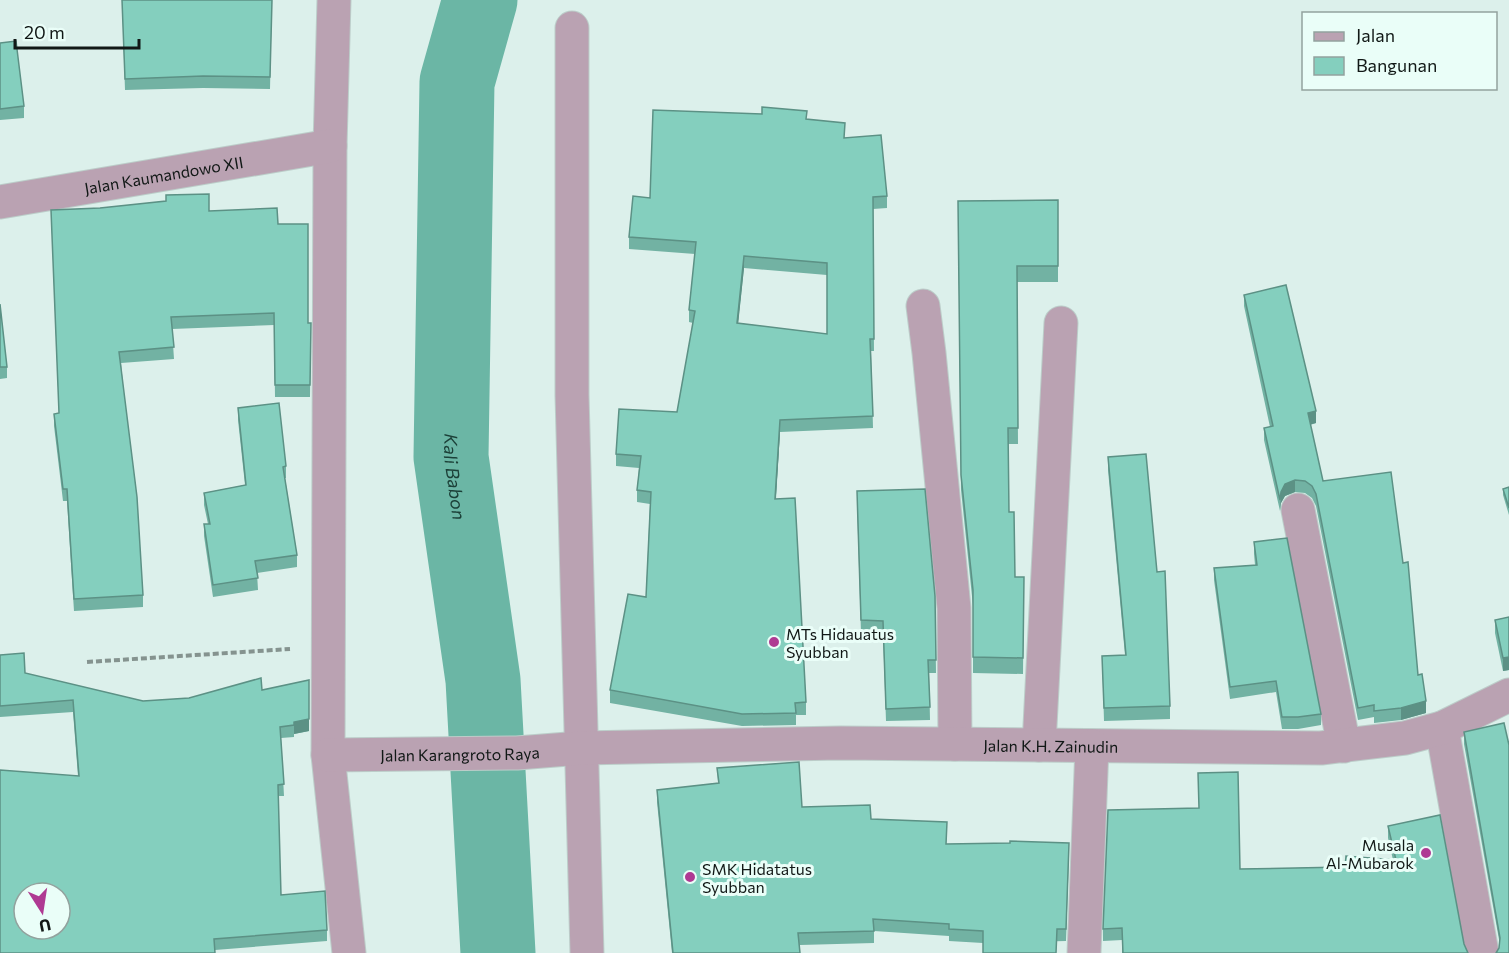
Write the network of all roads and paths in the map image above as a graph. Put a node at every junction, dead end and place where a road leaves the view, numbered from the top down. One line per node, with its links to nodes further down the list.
1 (334, 0): 3 (street)
2 (572, 28): 16 (street)
3 (330, 146): 4 (street, Jalan Kaumandowo XII); 8 (street)
4 (0, 202)
5 (923, 306): 12 (street)
6 (1061, 323): 13 (street)
7 (1298, 510): 15 (street)
8 (328, 647): 9 (path); 17 (street)
9 (87, 662)
10 (1509, 695): 11 (street, Jalan K.H. Zainudin)
11 (1442, 728): 15 (street, Jalan K.H. Zainudin); 21 (street)
12 (954, 744): 13 (street, Jalan K.H. Zainudin); 16 (street, Jalan K.H. Zainudin)
13 (1039, 745): 14 (street, Jalan K.H. Zainudin)
14 (1092, 746): 15 (street, Jalan K.H. Zainudin); 20 (street)
15 (1344, 746)
16 (581, 748): 17 (street, Jalan Karangroto Raya); 19 (street)
17 (334, 755): 18 (street)
18 (349, 953)
19 (587, 953)
20 (1084, 953)
21 (1482, 953)

